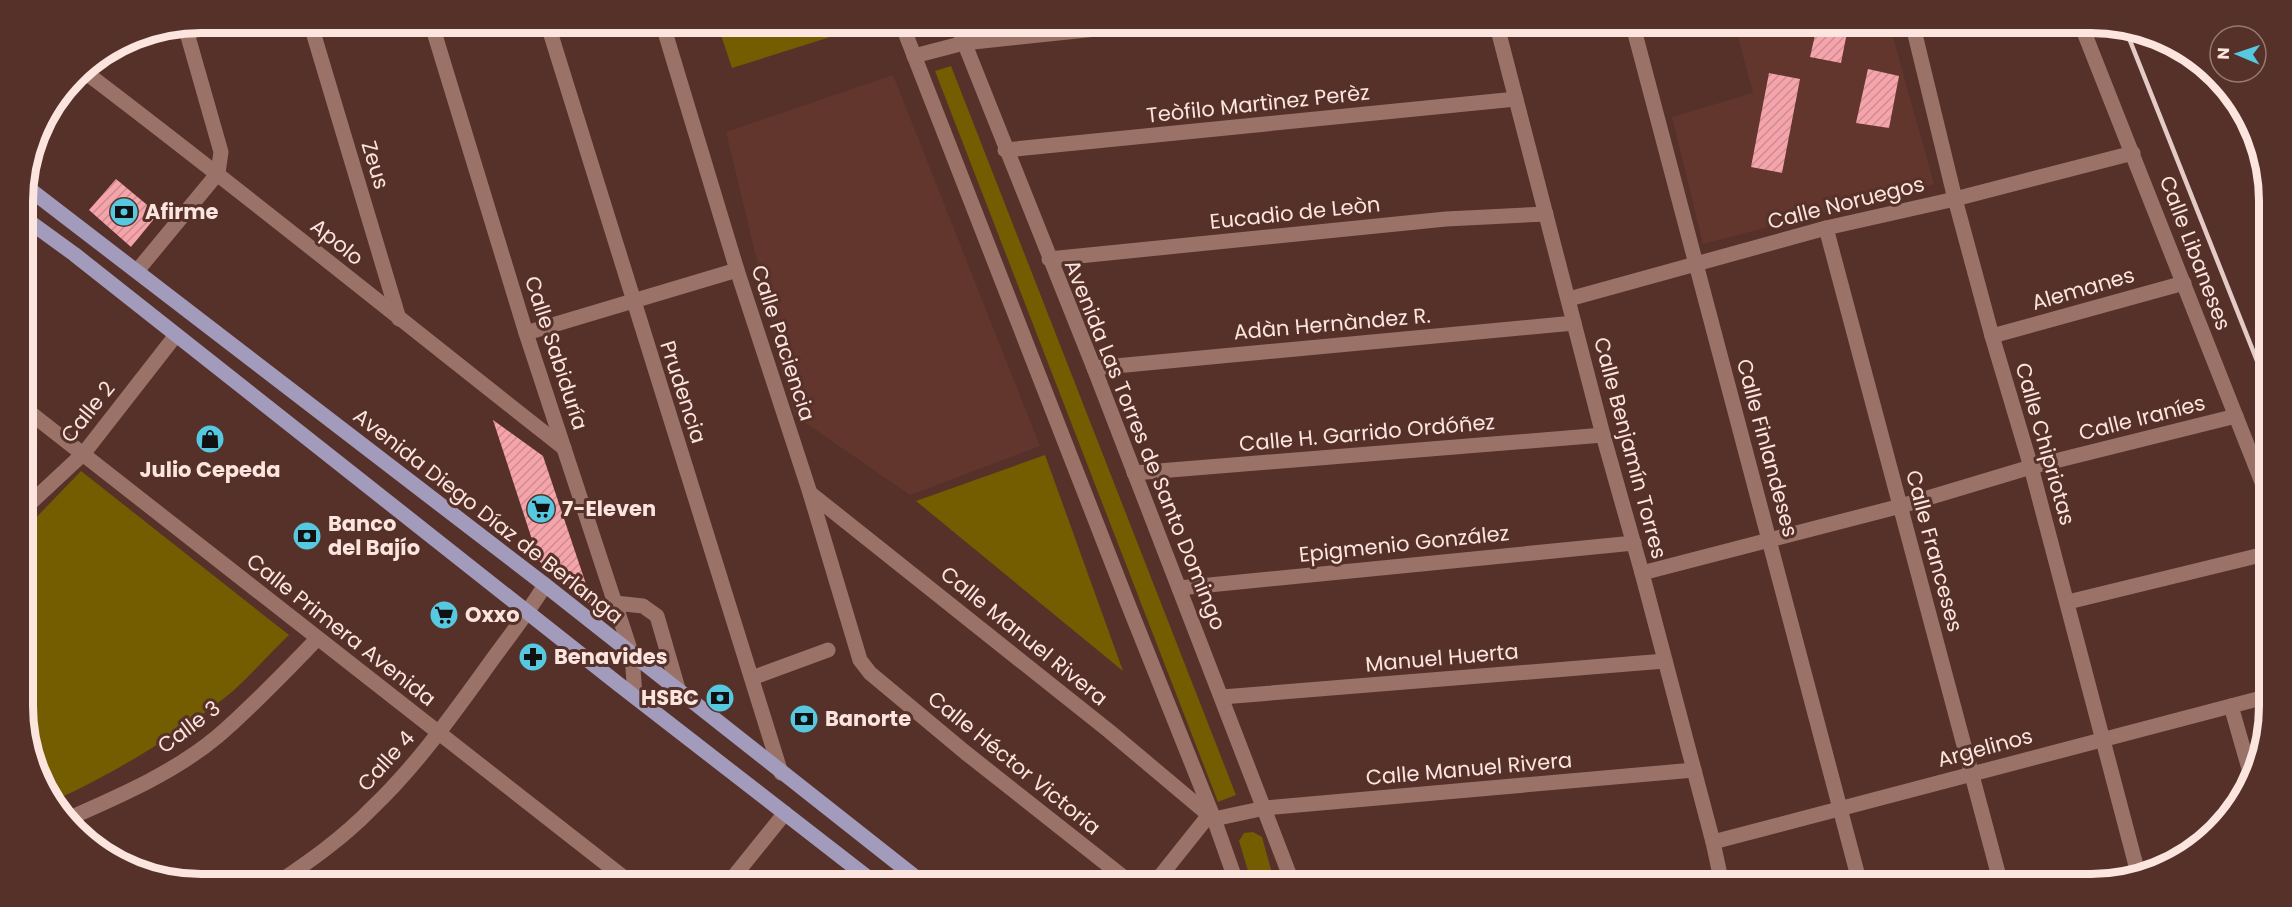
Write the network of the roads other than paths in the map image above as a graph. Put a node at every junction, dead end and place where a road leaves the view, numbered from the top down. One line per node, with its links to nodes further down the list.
1 (187, 33): 19 (street)
2 (313, 33): 32 (street, Zeus)
3 (434, 33): 34 (street, Calle Sabiduría)
4 (550, 33): 31 (street, Prudencia)
5 (665, 33): 27 (street, Calle Paciencia)
6 (905, 33): 14 (street)
7 (960, 33): 13 (street, Avenida Las Torres de Santo Domingo)
8 (1059, 33): 13 (street)
9 (1499, 33): 16 (street, Calle Benjamín Torres)
10 (1635, 33): 26 (street, Calle Finlandeses)
11 (1915, 33): 21 (street, Calle Chipriotas)
12 (2084, 33): 18 (street, Calle Libaneses)
13 (964, 43): 14 (street); 17 (street, Avenida Las Torres de Santo Domingo)
14 (914, 56): 79 (street)
15 (90, 76): 19 (street, Apolo)
16 (1516, 99): 17 (street, Teòfilo Martìnez Perèz); 22 (street, Calle Benjamín Torres)
17 (1005, 150): 25 (street, Avenida Las Torres de Santo Domingo)
18 (2133, 153): 21 (street, Calle Noruegos); 29 (street, Calle Libaneses)
19 (218, 173): 28 (street); 32 (street, Apolo)
20 (33, 192): 28 (main road, Avenida Diego Díaz de Berlanga)
21 (1956, 199): 24 (street, Calle Noruegos); 36 (street, Calle Chipriotas)
22 (1546, 214): 25 (street, Eucadio de Leòn); 30 (street, Calle Benjamín Torres)
23 (33, 225): 35 (main road)
24 (1826, 228): 26 (street, Calle Noruegos); 48 (street, Calle Franceses)
25 (1049, 259): 37 (street, Avenida Las Torres de Santo Domingo)
26 (1695, 263): 30 (street, Calle Noruegos); 49 (street, Calle Finlandeses)
27 (737, 270): 31 (street); 46 (street, Calle Paciencia)
28 (137, 271): 53 (main road, Avenida Diego Díaz de Berlanga)
29 (2184, 283): 36 (street, Alemanes); 39 (street, Calle Libaneses)
30 (1569, 299): 33 (street, Calle Benjamín Torres)
31 (633, 301): 34 (street); 63 (street, Prudencia)
32 (399, 319): 41 (street, Apolo)
33 (1574, 323): 37 (street, Adàn Hernàndez R.); 40 (street, Calle Benjamín Torres)
34 (526, 333): 41 (street, Calle Sabiduría)
35 (176, 335): 42 (street, Calle 2); 57 (main road)
36 (1992, 336): 43 (street, Calle Chipriotas)
37 (1094, 368): 44 (street, Avenida Las Torres de Santo Domingo)
38 (33, 415): 42 (street, Calle Primera Avenida)
39 (2236, 416): 43 (street, Calle Iraníes); 45 (street, Calle Libaneses)
40 (1603, 435): 44 (street, Calle H. Garrido Ordóñez); 50 (street, Calle Benjamín Torres)
41 (564, 448): 56 (street, Calle Sabiduría)
42 (84, 453): 47 (street, Calle 2); 58 (street, Calle Primera Avenida)
43 (2031, 467): 48 (street, Calle Iraníes); 55 (street, Calle Chipriotas)
44 (1134, 473): 54 (street, Avenida Las Torres de Santo Domingo)
45 (2259, 475)
46 (810, 493): 62 (street, Calle Paciencia); 79 (street, Calle Manuel Rivera)
47 (33, 501)
48 (1901, 506): 49 (street, Calle Iraníes); 74 (street, Calle Franceses)
49 (1770, 540): 52 (street, Calle Iraníes); 76 (street, Calle Finlandeses)
50 (1634, 543): 52 (street, Calle Benjamín Torres); 54 (street, Epigmenio González)
51 (2259, 555): 55 (street)
52 (1642, 573): 61 (street, Calle Benjamín Torres)
53 (545, 585): 57 (street, Calle 4); 60 (main road, Avenida Diego Díaz de Berlanga)
54 (1179, 588): 66 (street, Avenida Las Torres de Santo Domingo)
55 (2068, 602): 70 (street, Calle Chipriotas)
56 (615, 603): 60 (street, Calle Sabiduría); 64 (street)
57 (528, 612): 65 (main road); 69 (street, Calle 4)
58 (317, 639): 69 (street, Calle Primera Avenida); 78 (street, Calle 3)
59 (828, 650): 63 (street)
60 (632, 656): 64 (main road, Avenida Diego Díaz de Berlanga); 65 (street, Calle Sabiduría)
61 (1665, 661): 66 (street, Manuel Huerta); 72 (street, Calle Benjamín Torres)
62 (870, 674): 87 (street, Calle Héctor Victoria)
63 (752, 678): 73 (street, Prudencia)
64 (679, 692): 73 (main road, Avenida Diego Díaz de Berlanga)
65 (635, 696): 77 (main road)
66 (1222, 697): 75 (street, Avenida Las Torres de Santo Domingo)
67 (2259, 699): 68 (street, Argelinos)
68 (2231, 706): 70 (street, Argelinos); 71 (street)
69 (438, 734): 82 (street, Calle 4); 83 (street, Calle Primera Avenida)
70 (2103, 738): 74 (street, Argelinos); 81 (street, Calle Chipriotas)
71 (2248, 765)
72 (1694, 770): 75 (street, Calle Manuel Rivera); 80 (street, Calle Benjamín Torres)
73 (781, 773): 86 (main road, Avenida Diego Díaz de Berlanga)
74 (1972, 773): 76 (street, Argelinos); 93 (street, Calle Franceses)
75 (1265, 808): 79 (street, Calle Manuel Rivera); 90 (street, Avenida Las Torres de Santo Domingo)
76 (1839, 808): 80 (street, Argelinos); 92 (street, Calle Finlandeses)
77 (785, 813): 84 (street); 85 (main road)
78 (74, 816)
79 (1211, 817): 88 (street); 89 (street)
80 (1713, 842): 91 (street, Calle Benjamín Torres)
81 (2137, 867)
82 (292, 874)
83 (617, 874)
84 (737, 874)
85 (863, 874)
86 (911, 874)
87 (1119, 874)
88 (1163, 874)
89 (1233, 874)
90 (1289, 874)
91 (1720, 874)
92 (1857, 874)
93 (1998, 874)

